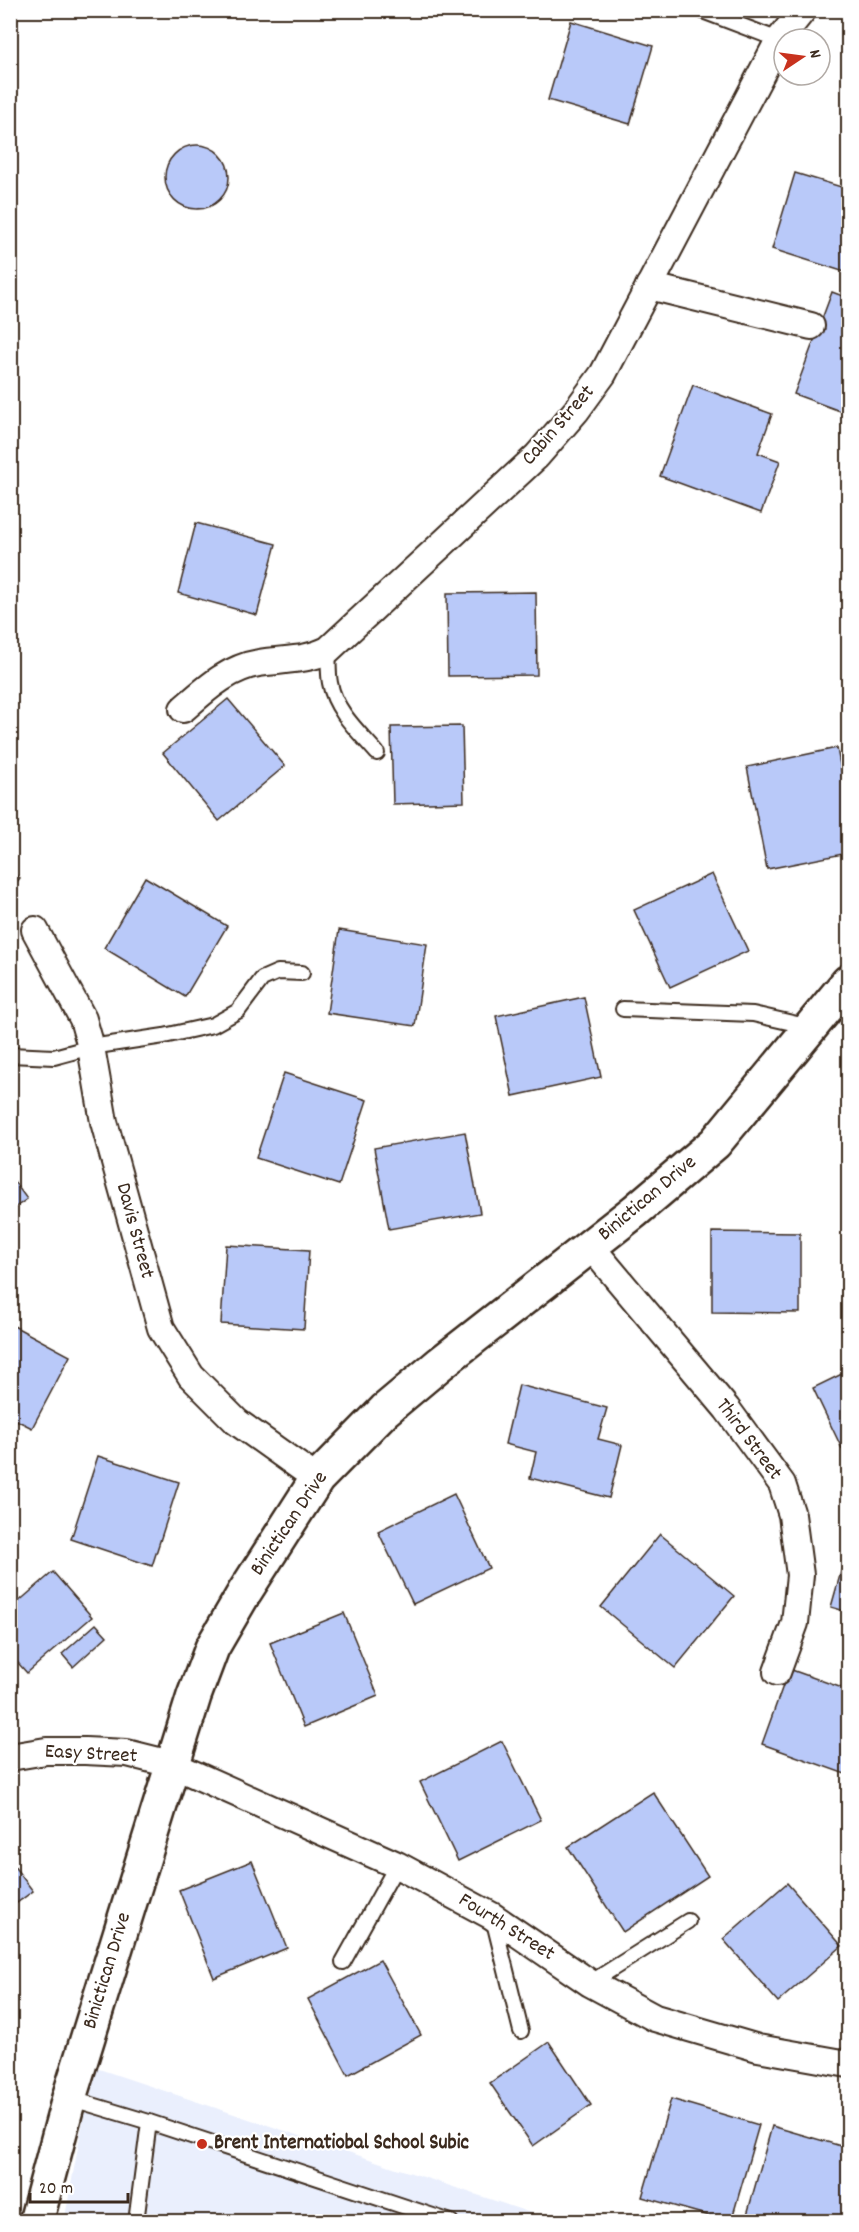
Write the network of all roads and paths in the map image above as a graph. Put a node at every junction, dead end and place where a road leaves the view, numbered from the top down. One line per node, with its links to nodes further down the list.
1 (700, 10): 4 (lane)
2 (803, 10): 3 (street, Cabin Street)
3 (789, 27)
4 (772, 37)
5 (772, 53): 6 (street, Cabin Street)
6 (649, 286): 7 (street); 8 (street, Cabin Street)
7 (811, 326)
8 (328, 650): 9 (street, Cabin Street); 10 (lane)
9 (183, 709)
10 (377, 753)
11 (35, 930): 16 (street, Davis Street)
12 (302, 973): 16 (lane)
13 (849, 982): 15 (street, Binictican Drive)
14 (623, 1009): 15 (lane)
15 (807, 1031): 18 (street, Binictican Drive)
16 (91, 1047): 17 (lane); 19 (street, Davis Street)
17 (10, 1055)
18 (591, 1247): 19 (street, Binictican Drive); 20 (street, Third Street)
19 (316, 1479): 22 (street, Binictican Drive)
20 (777, 1672)
21 (10, 1757): 22 (street, Easy Street)
22 (171, 1764): 23 (street, Fourth Street); 30 (street, Binictican Drive)
23 (397, 1865): 24 (street, Fourth Street); 26 (lane)
24 (492, 1916): 27 (street, Fourth Street); 28 (lane)
25 (688, 1921): 27 (lane)
26 (343, 1962)
27 (590, 1983): 29 (street, Fourth Street)
28 (521, 2031)
29 (849, 2064)
30 (69, 2098): 31 (lane); 32 (street, Binictican Drive)
31 (149, 2122): 33 (lane); 34 (lane)
32 (36, 2222)
33 (136, 2222)
34 (452, 2222)

